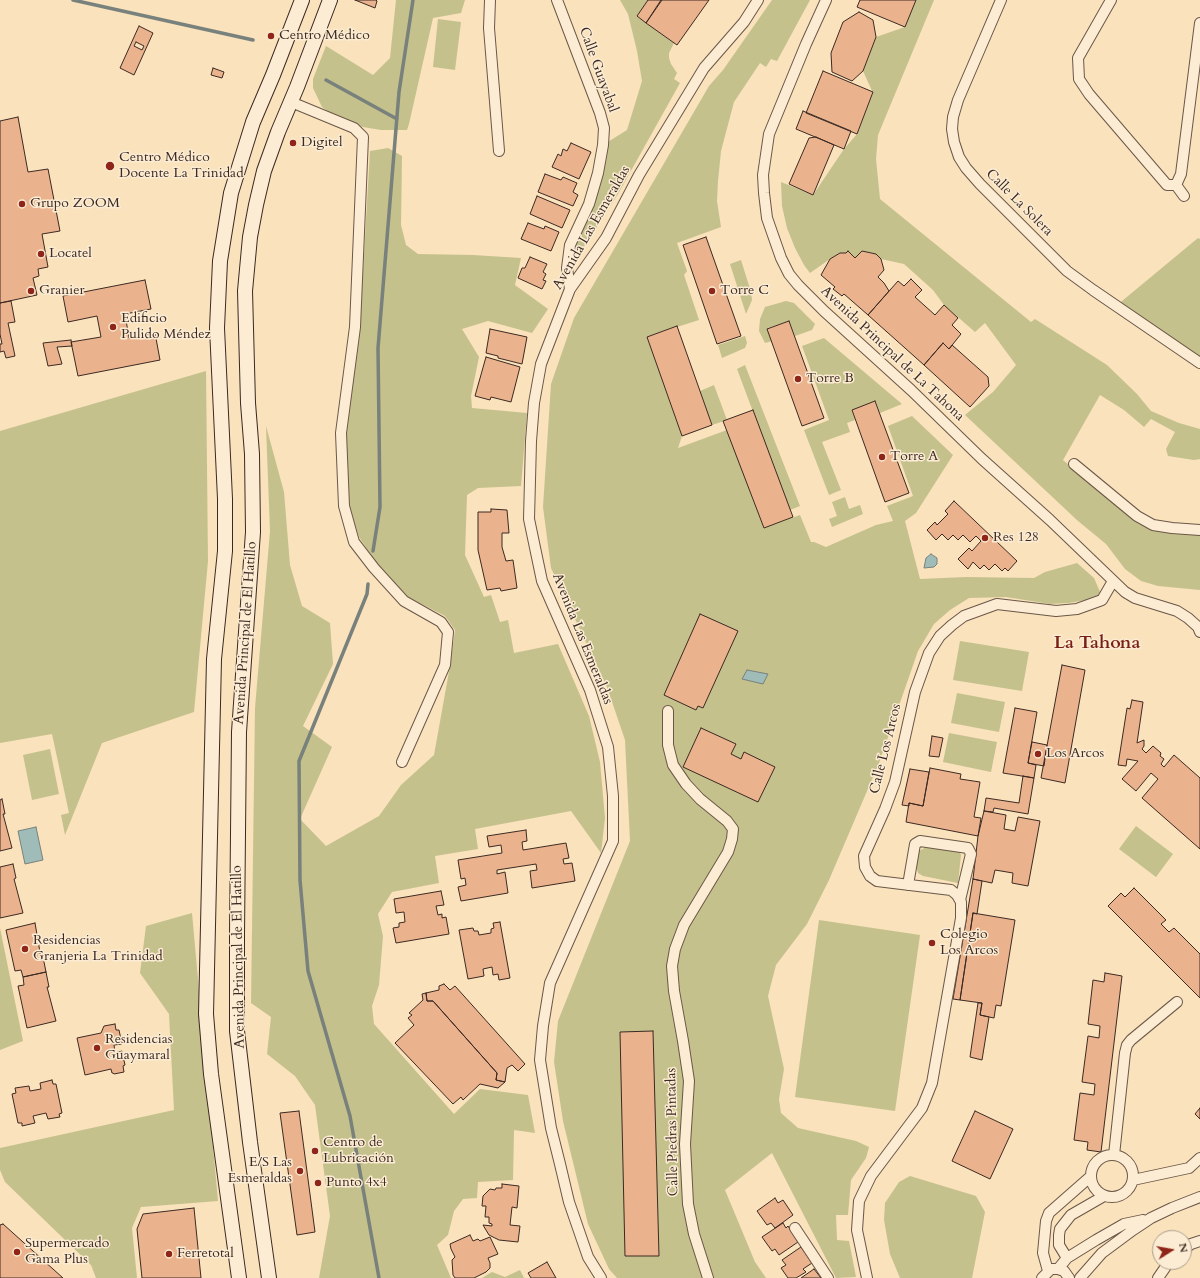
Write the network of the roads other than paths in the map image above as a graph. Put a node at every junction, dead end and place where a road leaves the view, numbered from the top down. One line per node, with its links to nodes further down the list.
1 (302, 0): 36 (main road, Avenida Principal de El Hatillo)
2 (330, 0): 10 (main road, Avenida Principal de El Hatillo)
3 (490, 0): 11 (street)
4 (557, 0): 14 (street, Calle Guayabal)
5 (758, 0): 14 (street, Avenida Las Esmeraldas)
6 (826, 0): 18 (street, Avenida Principal de La Tahona)
7 (1000, 0): 15 (street, Calle La Solera)
8 (1111, 0): 12 (street)
9 (1200, 23): 12 (street)
10 (290, 103): 21 (street); 37 (main road, Avenida Principal de El Hatillo)
11 (499, 151)
12 (1176, 185): 13 (street)
13 (1184, 196)
14 (570, 289): 38 (street, Avenida Las Esmeraldas)
15 (1200, 363)
16 (1074, 464): 17 (street)
17 (1200, 530)
18 (1113, 581): 19 (street, Avenida Principal de La Tahona); 22 (street, Calle Los Arcos)
19 (1200, 632)
20 (668, 711): 39 (street, Calle Piedras Pintadas)
21 (402, 762)
22 (908, 885): 23 (street, Calle Los Arcos); 23 (street)
23 (960, 900): 41 (street)
24 (1177, 1002): 25 (street)
25 (1114, 1155): 27 (street); 28 (street)
26 (1200, 1158): 28 (street)
27 (1090, 1177): 29 (street); 35 (street)
28 (1133, 1180): 29 (street)
29 (1104, 1196): 33 (street)
30 (1200, 1197): 31 (street)
31 (1151, 1218): 33 (street); 43 (street)
32 (795, 1228): 40 (street)
33 (1067, 1258): 34 (street)
34 (1058, 1269): 35 (street); 42 (street)
35 (1045, 1275)
36 (239, 1278)
37 (269, 1278)
38 (601, 1278)
39 (708, 1278)
40 (828, 1278)
41 (867, 1278)
42 (1069, 1278)
43 (1080, 1278)

